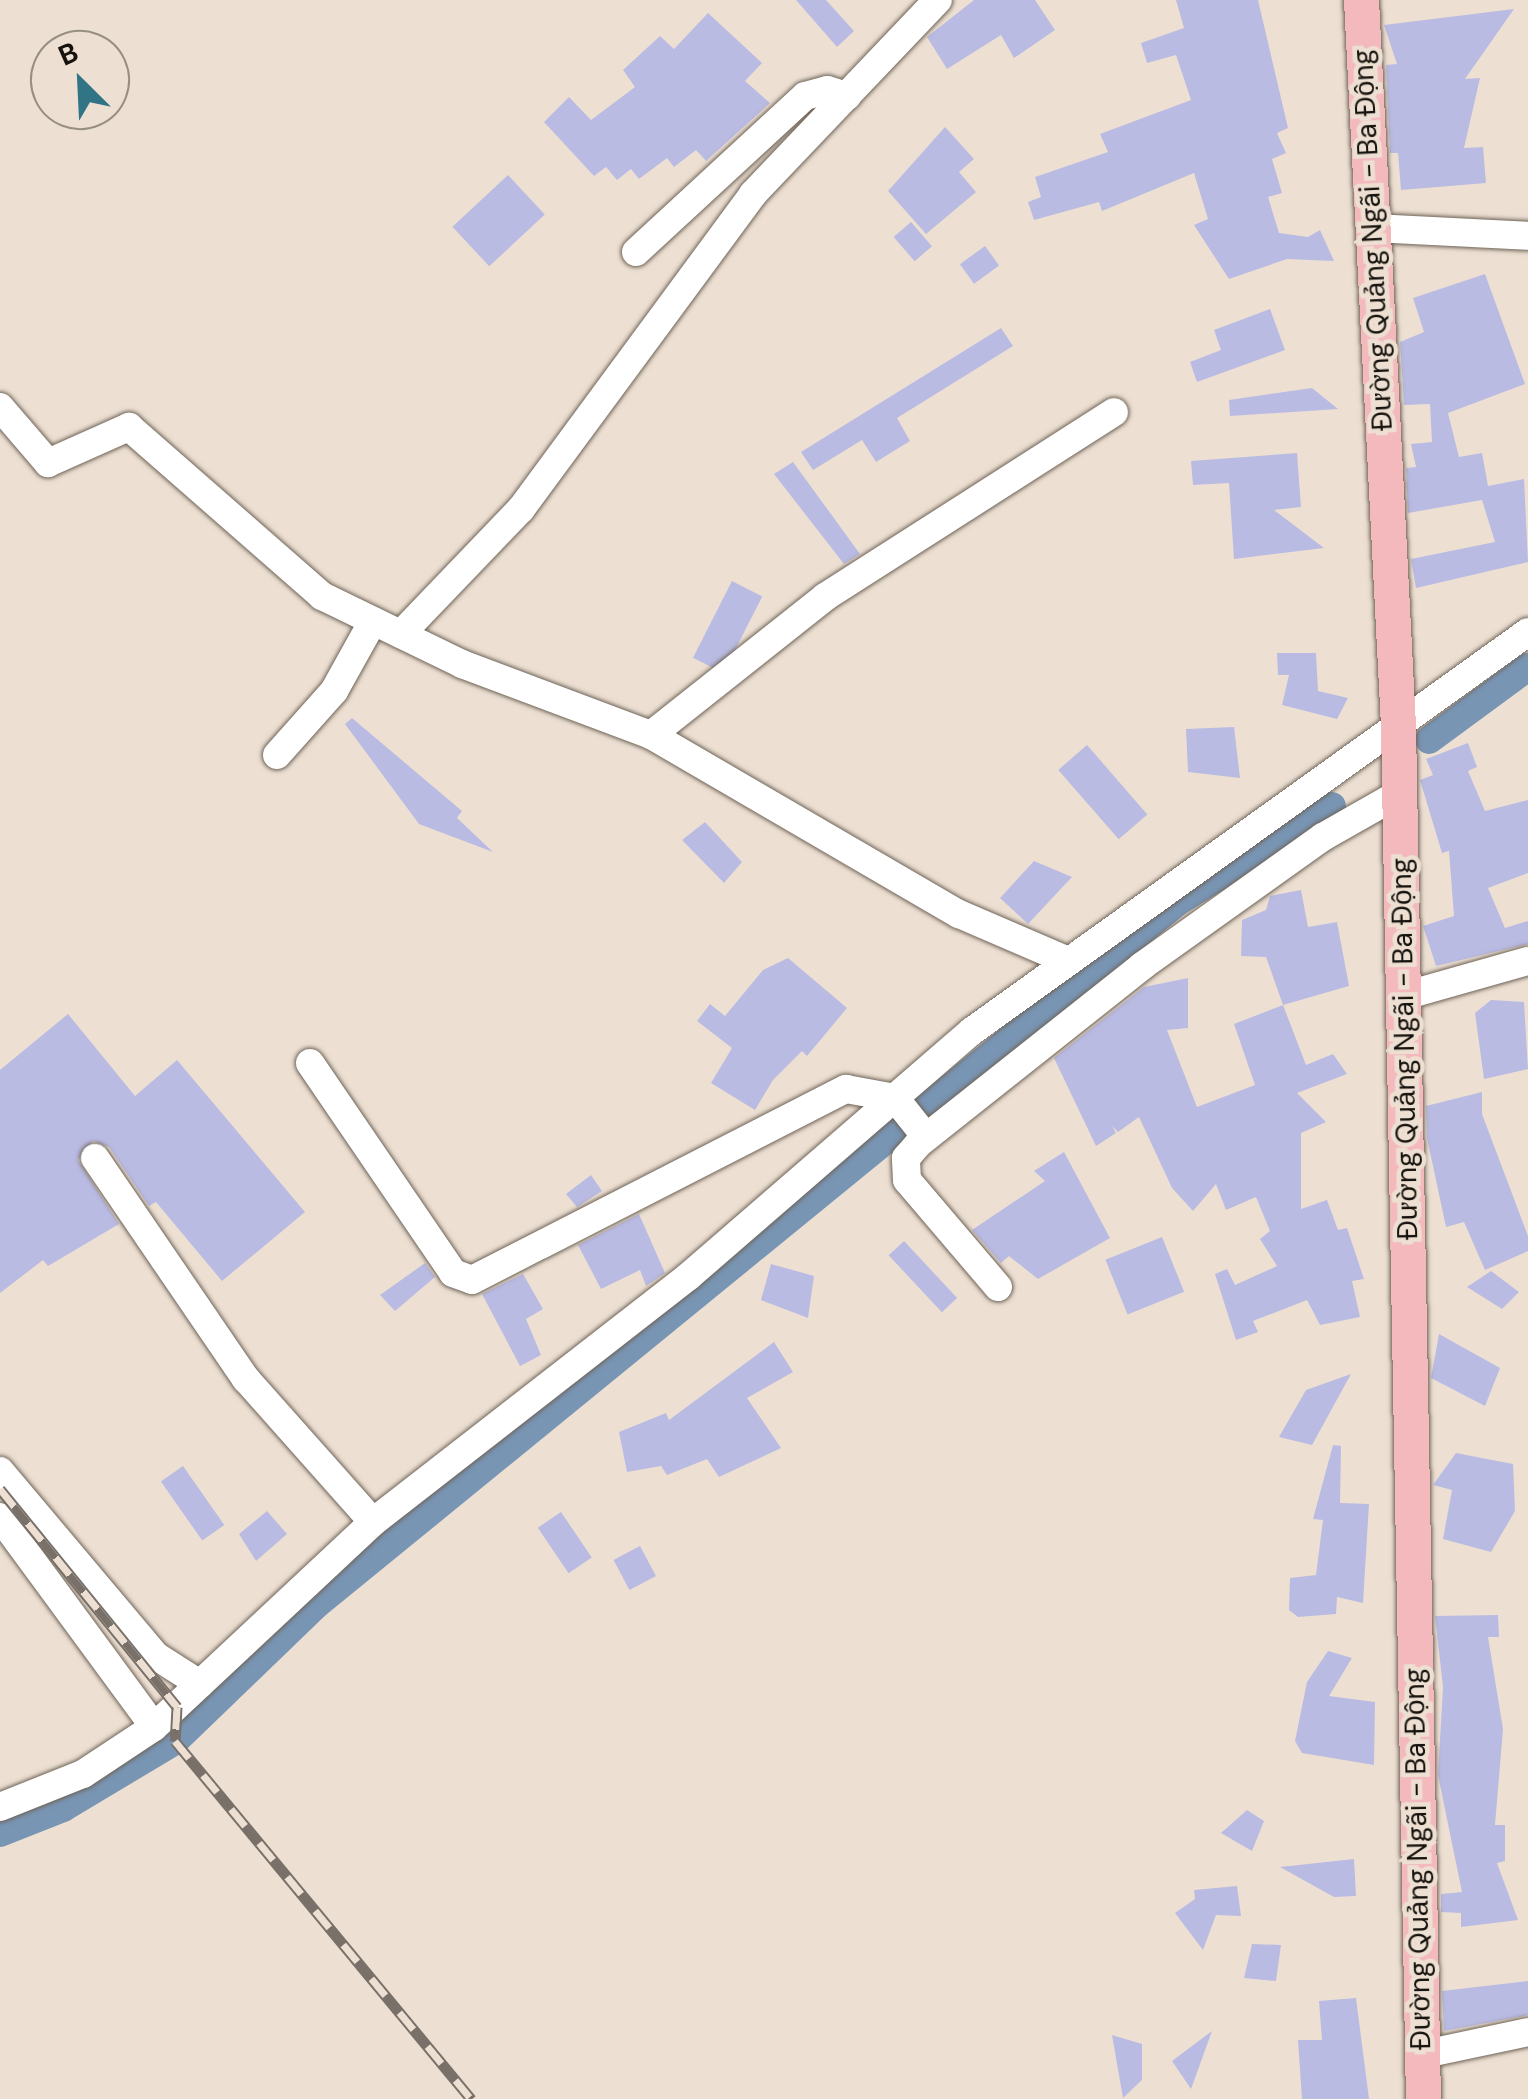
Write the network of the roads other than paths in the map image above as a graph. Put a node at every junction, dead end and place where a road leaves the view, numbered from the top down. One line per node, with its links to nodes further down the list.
1 (938, 0): 3 (street)
2 (1360, 0): 4 (main road, Đường Quảng Ngãi - Ba Động)
3 (847, 96): 6 (street); 11 (street)
4 (1372, 228): 5 (street); 12 (main road, Đường Quảng Ngãi - Ba Động)
5 (1528, 236)
6 (636, 252)
7 (0, 407): 9 (street)
8 (1114, 412): 13 (street)
9 (373, 621): 11 (street); 14 (street)
10 (1528, 632): 12 (street)
11 (400, 634): 13 (street)
12 (1398, 726): 15 (main road, Đường Quảng Ngãi - Ba Động); 16 (street)
13 (652, 735): 16 (street)
14 (277, 755)
15 (1400, 793): 18 (main road, Đường Quảng Ngãi - Ba Động); 20 (street)
16 (1066, 960): 20 (street)
17 (1528, 960): 18 (street)
18 (1404, 996): 30 (main road, Đường Quảng Ngãi - Ba Động)
19 (310, 1064): 20 (street)
20 (911, 1118): 22 (street); 25 (street)
21 (95, 1158): 25 (street)
22 (998, 1287)
23 (0, 1470): 26 (street)
24 (0, 1517): 27 (street)
25 (373, 1522): 26 (street)
26 (200, 1684): 27 (street)
27 (154, 1728): 28 (street)
28 (0, 1808)
29 (1528, 2032): 30 (street)
30 (1420, 2054): 31 (main road, Đường Quảng Ngãi - Ba Động)
31 (1423, 2099)

